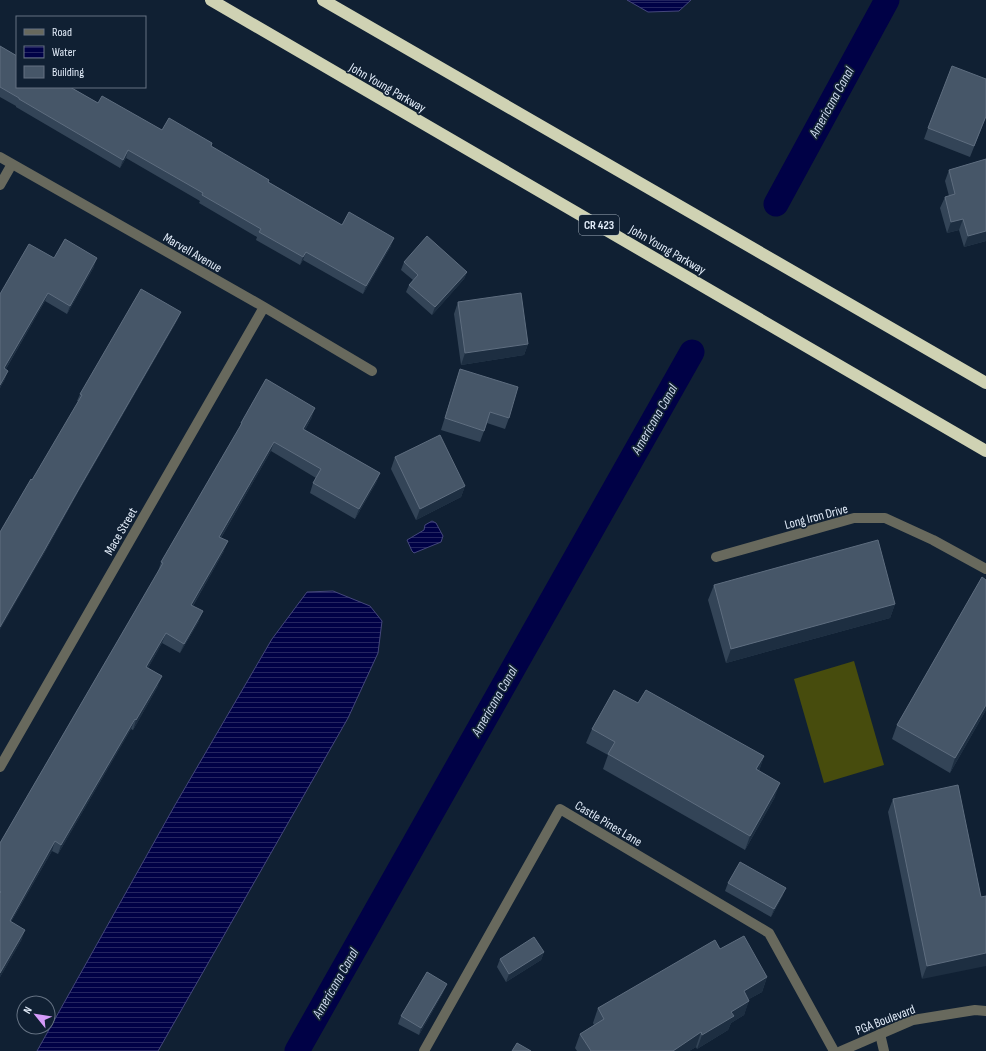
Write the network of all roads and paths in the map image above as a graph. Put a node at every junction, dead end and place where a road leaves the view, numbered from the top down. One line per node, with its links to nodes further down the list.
1 (211, 0): 9 (highway, John Young Parkway / CR 423)
2 (324, 0): 8 (highway)
3 (0, 157): 4 (street, Marvell Avenue)
4 (12, 164): 5 (street); 6 (street, Marvell Avenue)
5 (0, 185)
6 (264, 307): 7 (street, Marvell Avenue); 12 (street, Mace Street)
7 (372, 371)
8 (986, 384)
9 (986, 451)
10 (716, 557): 11 (street, Long Iron Drive)
11 (986, 570)
12 (0, 767)
13 (986, 1011): 14 (street, PGA Boulevard)
14 (880, 1034): 17 (street, PGA Boulevard); 18 (street)
15 (424, 1051): 16 (street, Castle Pines Lane)
16 (834, 1051)
17 (841, 1051)
18 (884, 1051)

